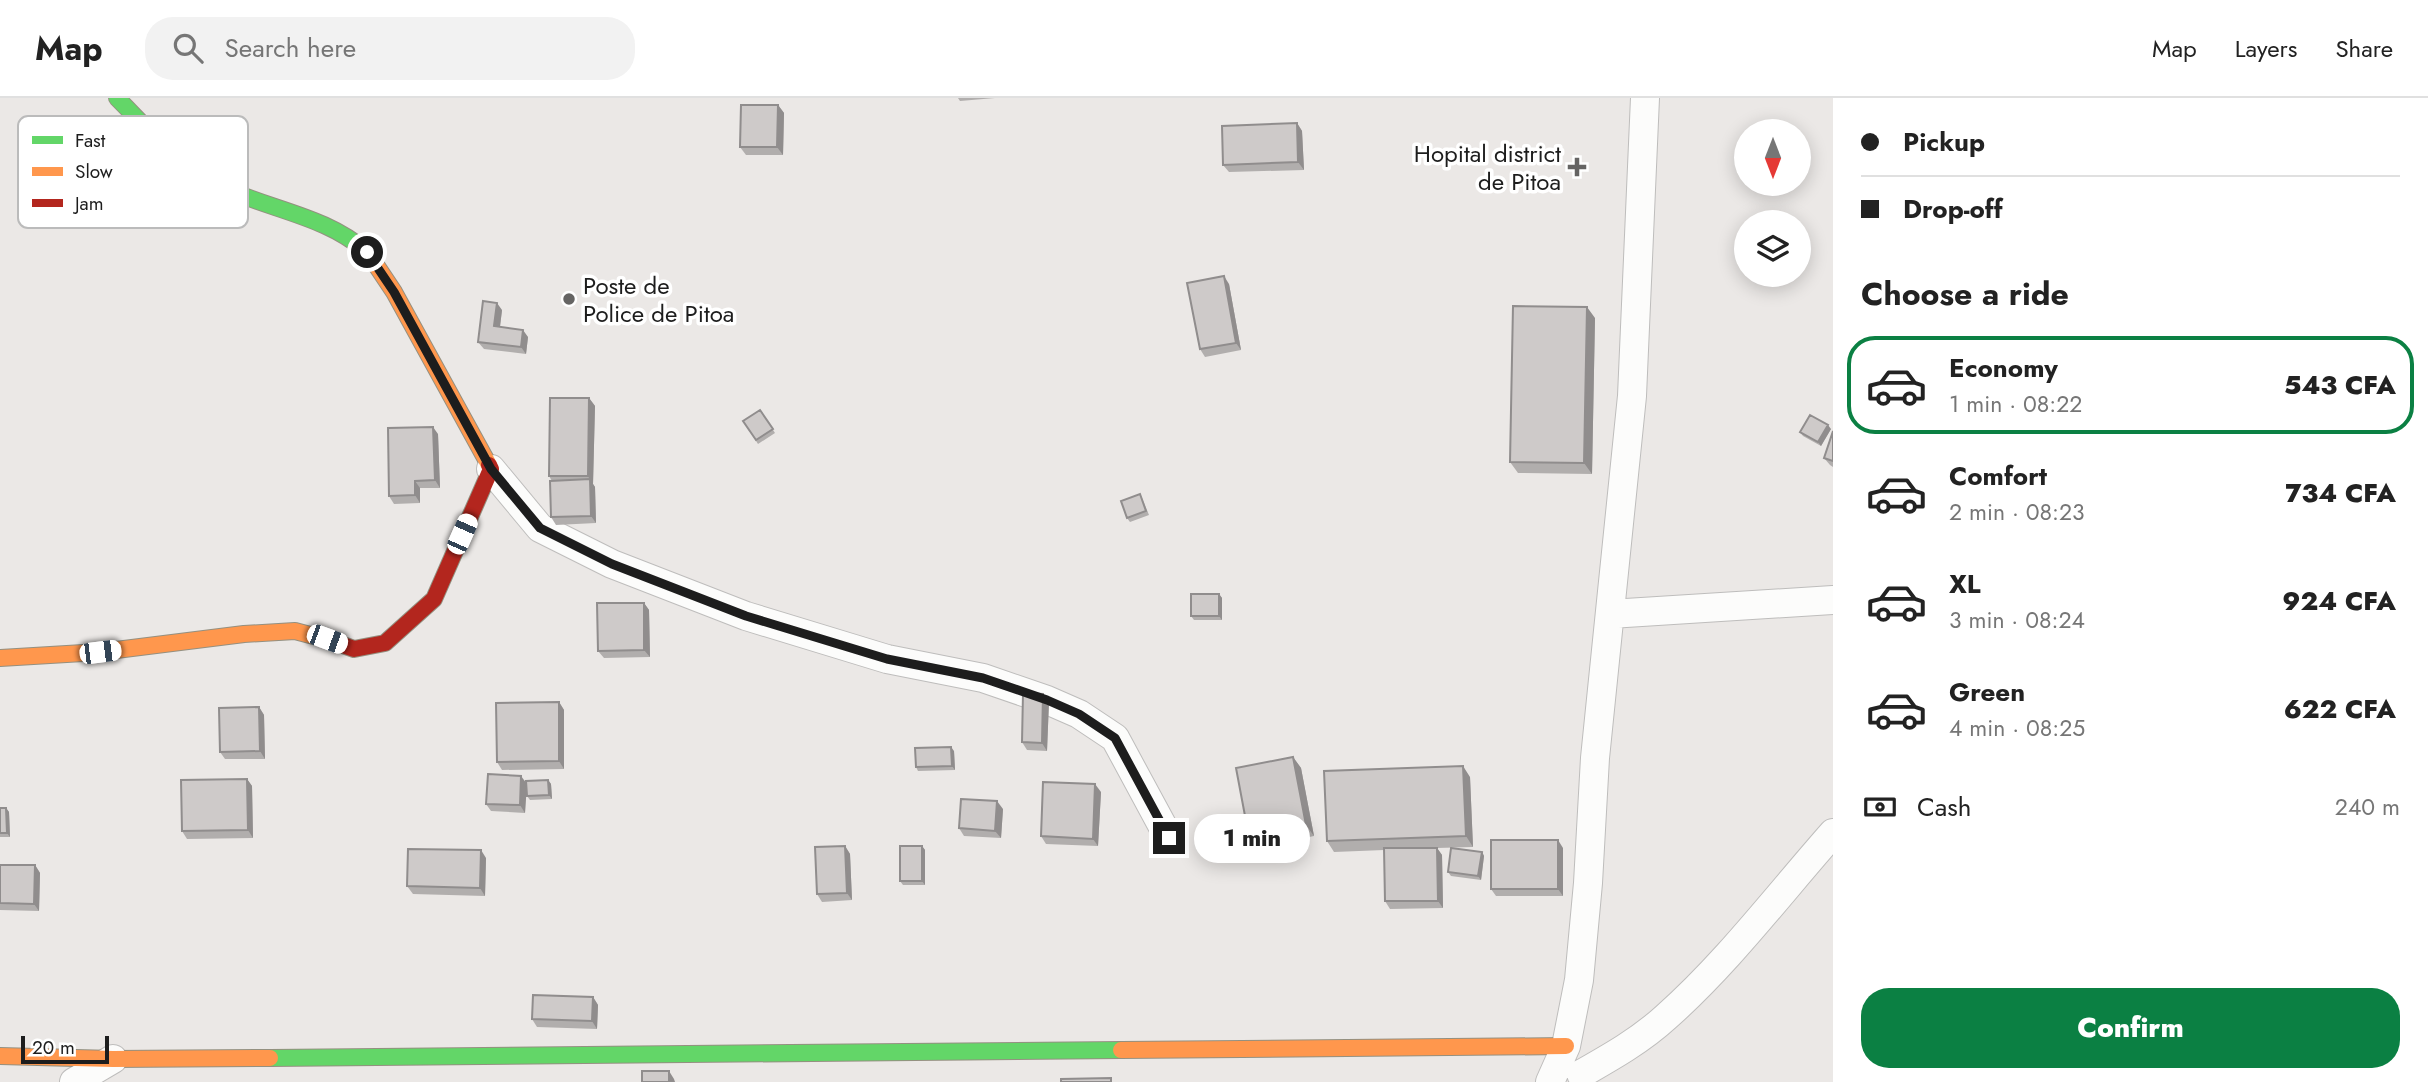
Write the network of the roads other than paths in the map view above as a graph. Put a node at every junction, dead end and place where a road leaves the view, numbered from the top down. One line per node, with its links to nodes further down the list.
1 (117, 98): 3 (street)
2 (1645, 98): 7 (street)
3 (135, 116)
4 (248, 196): 5 (street)
5 (491, 469): 8 (street); 10 (street)
6 (1833, 600): 7 (street)
7 (1610, 614): 13 (street)
8 (0, 658)
9 (1833, 833): 13 (street)
10 (1169, 838)
11 (0, 1056): 12 (street)
12 (113, 1059): 13 (street); 14 (street)
13 (1575, 1065): 15 (street)
14 (74, 1082)
15 (1550, 1082)

